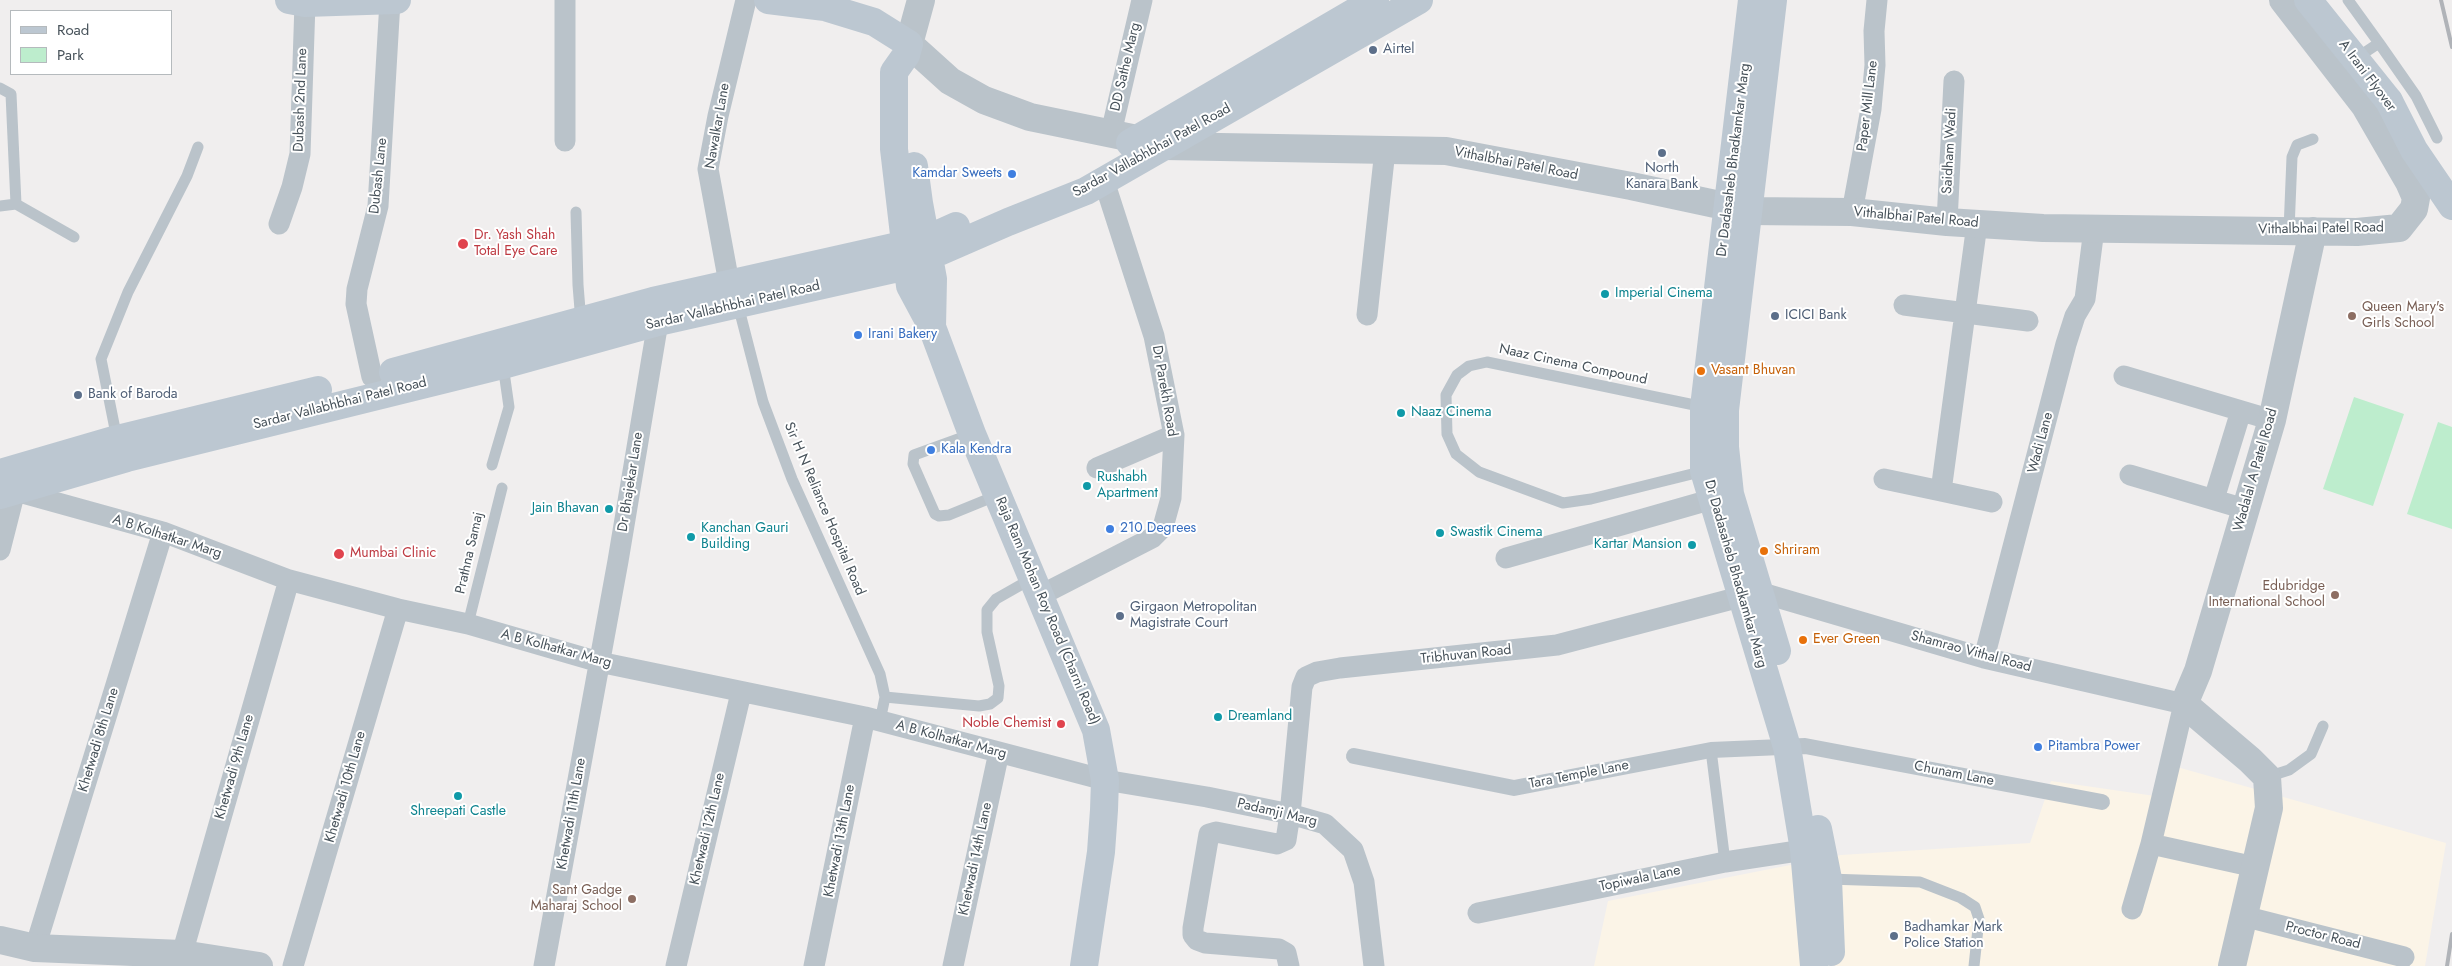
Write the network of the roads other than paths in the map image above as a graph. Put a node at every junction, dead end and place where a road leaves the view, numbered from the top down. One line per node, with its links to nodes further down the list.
1 (397, 0): 15 (main road)
2 (565, 0): 26 (street)
3 (746, 0): 44 (street, Nawalkar Lane)
4 (773, 0): 18 (main road)
5 (921, 0): 18 (street, Raja Ram Mohan Roy Road (Charni Road))
6 (1142, 0): 22 (street, DD Sathe Marg)
7 (1375, 0): 25 (main road, Sardar Vallabhbhai Patel Road)
8 (1419, 0): 27 (main road, Sardar Vallabhbhai Patel Road)
9 (1752, 0): 34 (main road, Dr Dadasaheb Bhadkamkar Marg)
10 (1773, 0): 34 (main road, Dr Dadasaheb Bhadkamkar Marg)
11 (1877, 0): 36 (street, Paper Mill Lane)
12 (2282, 0): 19 (street, Vithalbhai Patel Road)
13 (2308, 0): 33 (main road, A Irani Flyover, bridge)
14 (2348, 0): 17 (lane)
15 (390, 1): 16 (main road); 53 (street, Dubash Lane)
16 (297, 2): 38 (street, Dubash 2nd Lane)
17 (2379, 43): 19 (lane); 23 (lane)
18 (908, 50): 22 (street); 43 (main road, Raja Ram Mohan Roy Road (Charni Road))
19 (2339, 70): 41 (street, Vithalbhai Patel Road)
20 (1954, 81): 37 (street, Saidham Wadi)
21 (0, 88): 31 (lane)
22 (1111, 133): 25 (street)
23 (2437, 138)
24 (2313, 139): 41 (lane)
25 (1137, 140): 43 (main road, Sardar Vallabhbhai Patel Road)
26 (565, 141)
27 (1164, 146): 29 (street, Vithalbhai Patel Road); 30 (main road, Sardar Vallabhbhai Patel Road)
28 (198, 147): 59 (lane)
29 (1385, 150): 34 (street, Vithalbhai Patel Road); 48 (street)
30 (1104, 181): 43 (main road, Sardar Vallabhbhai Patel Road); 58 (street, Dr Parekh Road)
31 (16, 204): 32 (lane); 42 (lane)
32 (0, 206)
33 (2452, 206)
34 (1739, 210): 36 (street, Vithalbhai Patel Road); 54 (main road, Dr Dadasaheb Bhadkamkar Marg); 78 (main road, Dr Dadasaheb Bhadkamkar Marg)
35 (576, 212): 50 (lane)
36 (1852, 212): 37 (street, Vithalbhai Patel Road)
37 (1946, 222): 39 (street, Vithalbhai Patel Road)
38 (279, 224)
39 (1977, 224): 40 (street, Vithalbhai Patel Road); 47 (street)
40 (2094, 229): 41 (street, Vithalbhai Patel Road); 81 (street, Wadi Lane)
41 (2301, 231): 56 (street, Wadalal A Patel Road)
42 (74, 238)
43 (916, 252): 44 (main road, Sardar Vallabhbhai Patel Road); 57 (main road, Raja Ram Mohan Roy Road (Charni Road))
44 (734, 294): 46 (main road, Sardar Vallabhbhai Patel Road); 84 (lane, Sir H N Reliance Hospital Road)
45 (1904, 306): 47 (street)
46 (655, 312): 50 (main road, Sardar Vallabhbhai Patel Road); 51 (main road, Sardar Vallabhbhai Patel Road); 82 (street, Dr Bhajekar Lane)
47 (1964, 313): 49 (street); 67 (street)
48 (1367, 315)
49 (2028, 320)
50 (582, 322): 53 (main road, Sardar Vallabhbhai Patel Road)
51 (503, 365): 60 (lane); 65 (main road, Sardar Vallabhbhai Patel Road)
52 (2124, 376): 55 (street)
53 (372, 377): 59 (main road, Sardar Vallabhbhai Patel Road)
54 (1704, 407): 62 (main road, Dr Dadasaheb Bhadkamkar Marg); 62 (lane, Naaz Cinema Compound)
55 (2241, 411): 56 (street); 70 (street)
56 (2272, 420): 72 (street, Wadalal A Patel Road)
57 (972, 434): 68 (main road, Raja Ram Mohan Roy Road (Charni Road)); 68 (lane)
58 (1174, 435): 61 (street); 77 (street, Dr Parekh Road)
59 (117, 439): 65 (main road, Sardar Vallabhbhai Patel Road)
60 (492, 465)
61 (1097, 468)
62 (1704, 471): 69 (main road, Dr Dadasaheb Bhadkamkar Marg)
63 (2130, 475): 70 (street)
64 (1884, 479): 67 (street)
65 (6, 483): 73 (street, A B Kolhatkar Marg); 74 (street)
66 (502, 488): 80 (lane, Prathna Samaj)
67 (1940, 491): 71 (street)
68 (998, 495): 77 (main road, Raja Ram Mohan Roy Road (Charni Road))
69 (1713, 499): 75 (street); 78 (main road, Dr Dadasaheb Bhadkamkar Marg)
70 (2214, 499): 72 (street)
71 (1992, 502)
72 (2245, 509): 85 (street, Wadalal A Patel Road)
73 (163, 532): 76 (street, A B Kolhatkar Marg); 105 (street, Khetwadi 8th Lane)
74 (0, 550)
75 (1506, 558)
76 (289, 580): 79 (street, A B Kolhatkar Marg); 106 (street, Khetwadi 9th Lane)
77 (1037, 587): 84 (lane); 93 (main road, Raja Ram Mohan Roy Road (Charni Road))
78 (1750, 595): 81 (street, Shamrao Vithal Road); 88 (main road, Dr Dadasaheb Bhadkamkar Marg); 95 (street, Tribhuvan Road)
79 (398, 609): 80 (street, A B Kolhatkar Marg); 109 (street, Khetwadi 10th Lane)
80 (468, 624): 82 (street, A B Kolhatkar Marg)
81 (1984, 658): 85 (street, Shamrao Vithal Road)
82 (599, 662): 83 (street, A B Kolhatkar Marg); 110 (street, Khetwadi 11th Lane)
83 (740, 692): 86 (street, A B Kolhatkar Marg); 111 (street, Khetwadi 12th Lane)
84 (885, 697): 86 (lane, Sir H N Reliance Hospital Road)
85 (2184, 704): 92 (street); 96 (street)
86 (872, 719): 90 (street, A B Kolhatkar Marg); 112 (street, Khetwadi 13th Lane)
87 (2323, 726): 92 (lane)
88 (1796, 747): 89 (street, Tara Temple Lane); 94 (street, Chunam Lane); 97 (main road, Dr Dadasaheb Bhadkamkar Marg); 100 (main road, Dr Dadasaheb Bhadkamkar Marg)
89 (1712, 750): 91 (street, Tara Temple Lane); 98 (lane)
90 (999, 752): 93 (street, A B Kolhatkar Marg); 113 (street, Khetwadi 14th Lane)
91 (1354, 756)
92 (2266, 777): 99 (street)
93 (1105, 780): 95 (street, Padamji Marg); 114 (main road, Raja Ram Mohan Roy Road (Charni Road))
94 (2102, 802)
95 (1290, 814): 115 (street, Tribhuvan Road); 116 (street, Padamji Marg)
96 (2151, 844): 99 (street); 101 (street)
97 (1804, 850): 98 (street, Topiwala Lane); 117 (main road, Dr Dadasaheb Bhadkamkar Marg)
98 (1725, 862): 102 (street, Topiwala Lane)
99 (2255, 867): 103 (street)
100 (1828, 880): 118 (main road, Dr Dadasaheb Bhadkamkar Marg); 119 (lane)
101 (2132, 909)
102 (1478, 913)
103 (2243, 916): 107 (street, Proctor Road); 120 (street)
104 (0, 940): 105 (street)
105 (35, 948): 106 (street)
106 (182, 954): 108 (street)
107 (2404, 957)
108 (259, 966)
109 (293, 966)
110 (544, 966)
111 (676, 966)
112 (814, 966)
113 (953, 966)
114 (1084, 966)
115 (1289, 966)
116 (1374, 966)
117 (1814, 966)
118 (1831, 966)
119 (1974, 966)
120 (2232, 966)

